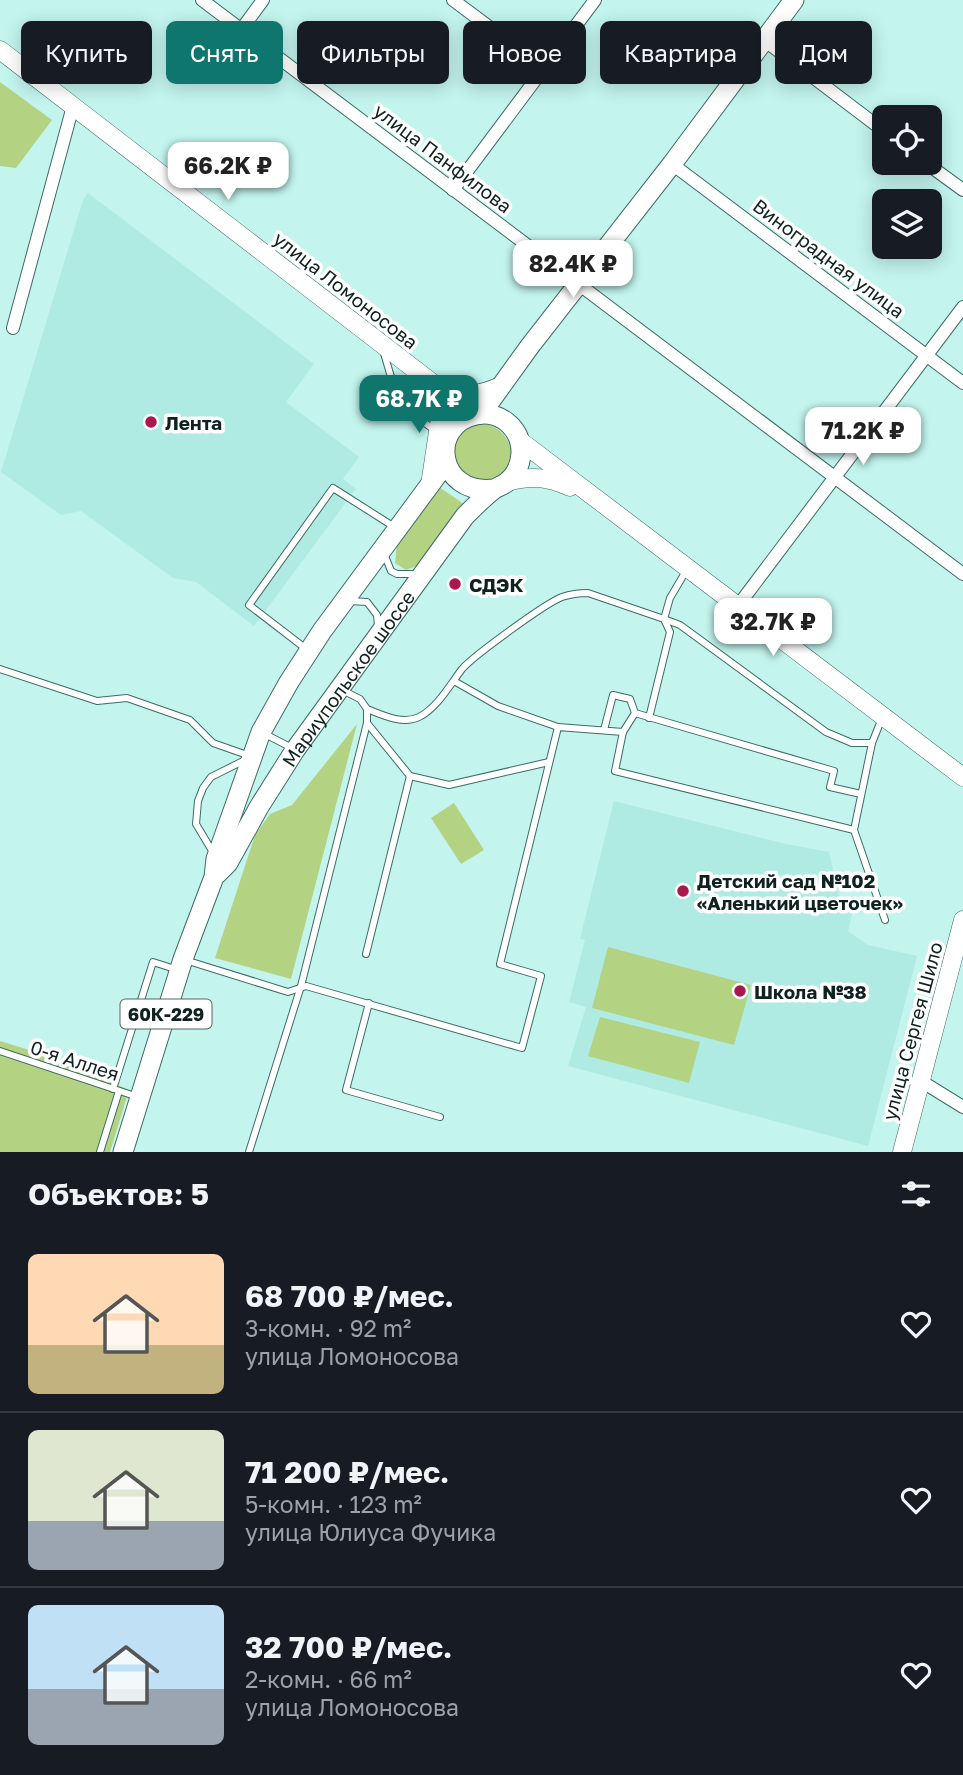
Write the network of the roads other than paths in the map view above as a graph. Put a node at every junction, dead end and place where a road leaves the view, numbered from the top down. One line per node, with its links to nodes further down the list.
1 (202, 0): 6 (street, улица Панфилова)
2 (263, 0): 7 (street)
3 (453, 0): 8 (street)
4 (595, 0): 9 (street)
5 (794, 0): 10 (main road)
6 (229, 21)
7 (248, 21)
8 (481, 21)
9 (579, 21)
10 (764, 40): 15 (street); 16 (main road)
11 (0, 50): 14 (street, улица Ломоносова)
12 (283, 62): 18 (street, улица Панфилова)
13 (532, 84): 18 (street)
14 (73, 106): 22 (street); 23 (street, улица Ломоносова)
15 (872, 122)
16 (673, 164): 20 (main road); 25 (street, Виноградная улица)
17 (942, 175): 19 (street)
18 (453, 190): 20 (street, улица Панфилова)
19 (963, 190)
20 (579, 285): 24 (main road); 35 (street, улица Панфилова)
21 (963, 307): 25 (street)
22 (13, 328)
23 (382, 345): 26 (lane); 29 (street, улица Ломоносова)
24 (530, 346): 28 (main road); 31 (main road)
25 (926, 356): 27 (street, Виноградная улица); 35 (street)
26 (391, 377): 29 (lane); 32 (lane)
27 (963, 383)
28 (501, 387): 29 (main road); 30 (main road)
29 (440, 397): 30 (street, улица Ломоносова); 32 (street)
30 (477, 415): 31 (main road); 34 (main road)
31 (508, 423): 33 (main road)
32 (439, 433): 36 (street)
33 (519, 440): 37 (main road); 38 (street)
34 (446, 463): 36 (main road, Мариупольское шоссе); 37 (main road)
35 (835, 477): 43 (street, улица Панфилова); 45 (street)
36 (430, 485): 39 (main road, Мариупольское шоссе)
37 (501, 486): 38 (street); 42 (main road, Мариупольское шоссе)
38 (607, 508): 41 (street)
39 (397, 530): 40 (main road, Мариупольское шоссе); 48 (lane)
40 (384, 547): 42 (lane); 44 (main road, Мариупольское шоссе)
41 (687, 569): 45 (street); 46 (lane)
42 (422, 574): 47 (main road, Мариупольское шоссе)
43 (963, 574)
44 (344, 601): 47 (lane); 48 (main road, Мариупольское шоссе)
45 (737, 607): 54 (street)
46 (664, 619): 50 (lane); 55 (lane); 61 (lane)
47 (378, 635): 51 (main road, Мариупольское шоссе)
48 (309, 651): 59 (main road, Мариупольское шоссе)
49 (0, 669): 63 (lane)
50 (454, 681): 52 (lane); 57 (lane)
51 (340, 688): 52 (lane); 62 (main road, Мариупольское шоссе)
52 (368, 709): 56 (lane)
53 (635, 713): 55 (lane); 58 (lane); 60 (lane)
54 (882, 716): 61 (lane); 66 (street)
55 (649, 718): 67 (lane)
56 (367, 723): 65 (lane); 75 (lane)
57 (558, 727): 58 (lane); 64 (lane)
58 (604, 730): 60 (lane)
59 (261, 732): 62 (lane); 63 (main road, Мариупольское шоссе)
60 (623, 732): 68 (lane)
61 (872, 743): 67 (lane)
62 (295, 750): 69 (main road, Мариупольское шоссе)
63 (252, 757): 69 (main road, Мариупольское шоссе); 69 (lane)
64 (549, 762): 65 (lane); 76 (lane)
65 (410, 776): 73 (lane)
66 (963, 777)
67 (861, 794): 68 (lane)
68 (854, 830): 70 (lane)
69 (215, 868): 74 (main road, Мариупольское шоссе / 60К-229)
70 (885, 920)
71 (963, 920): 72 (street, улица Сергея Шило)
72 (959, 953): 78 (street, улица Сергея Шило)
73 (366, 954)
74 (181, 965): 75 (lane); 79 (lane); 80 (main road, Мариупольское шоссе / 60К-229)
75 (302, 986): 76 (lane); 85 (lane)
76 (369, 1003): 82 (lane)
77 (0, 1051): 79 (lane, 0-я Аллея)
78 (921, 1081): 81 (street); 86 (street, улица Сергея Шило)
79 (116, 1090): 80 (lane, 0-я Аллея); 83 (lane)
80 (140, 1098): 84 (main road, Мариупольское шоссе / 60К-229)
81 (963, 1107)
82 (440, 1117)
83 (100, 1152)
84 (123, 1152)
85 (249, 1152)
86 (902, 1152)

